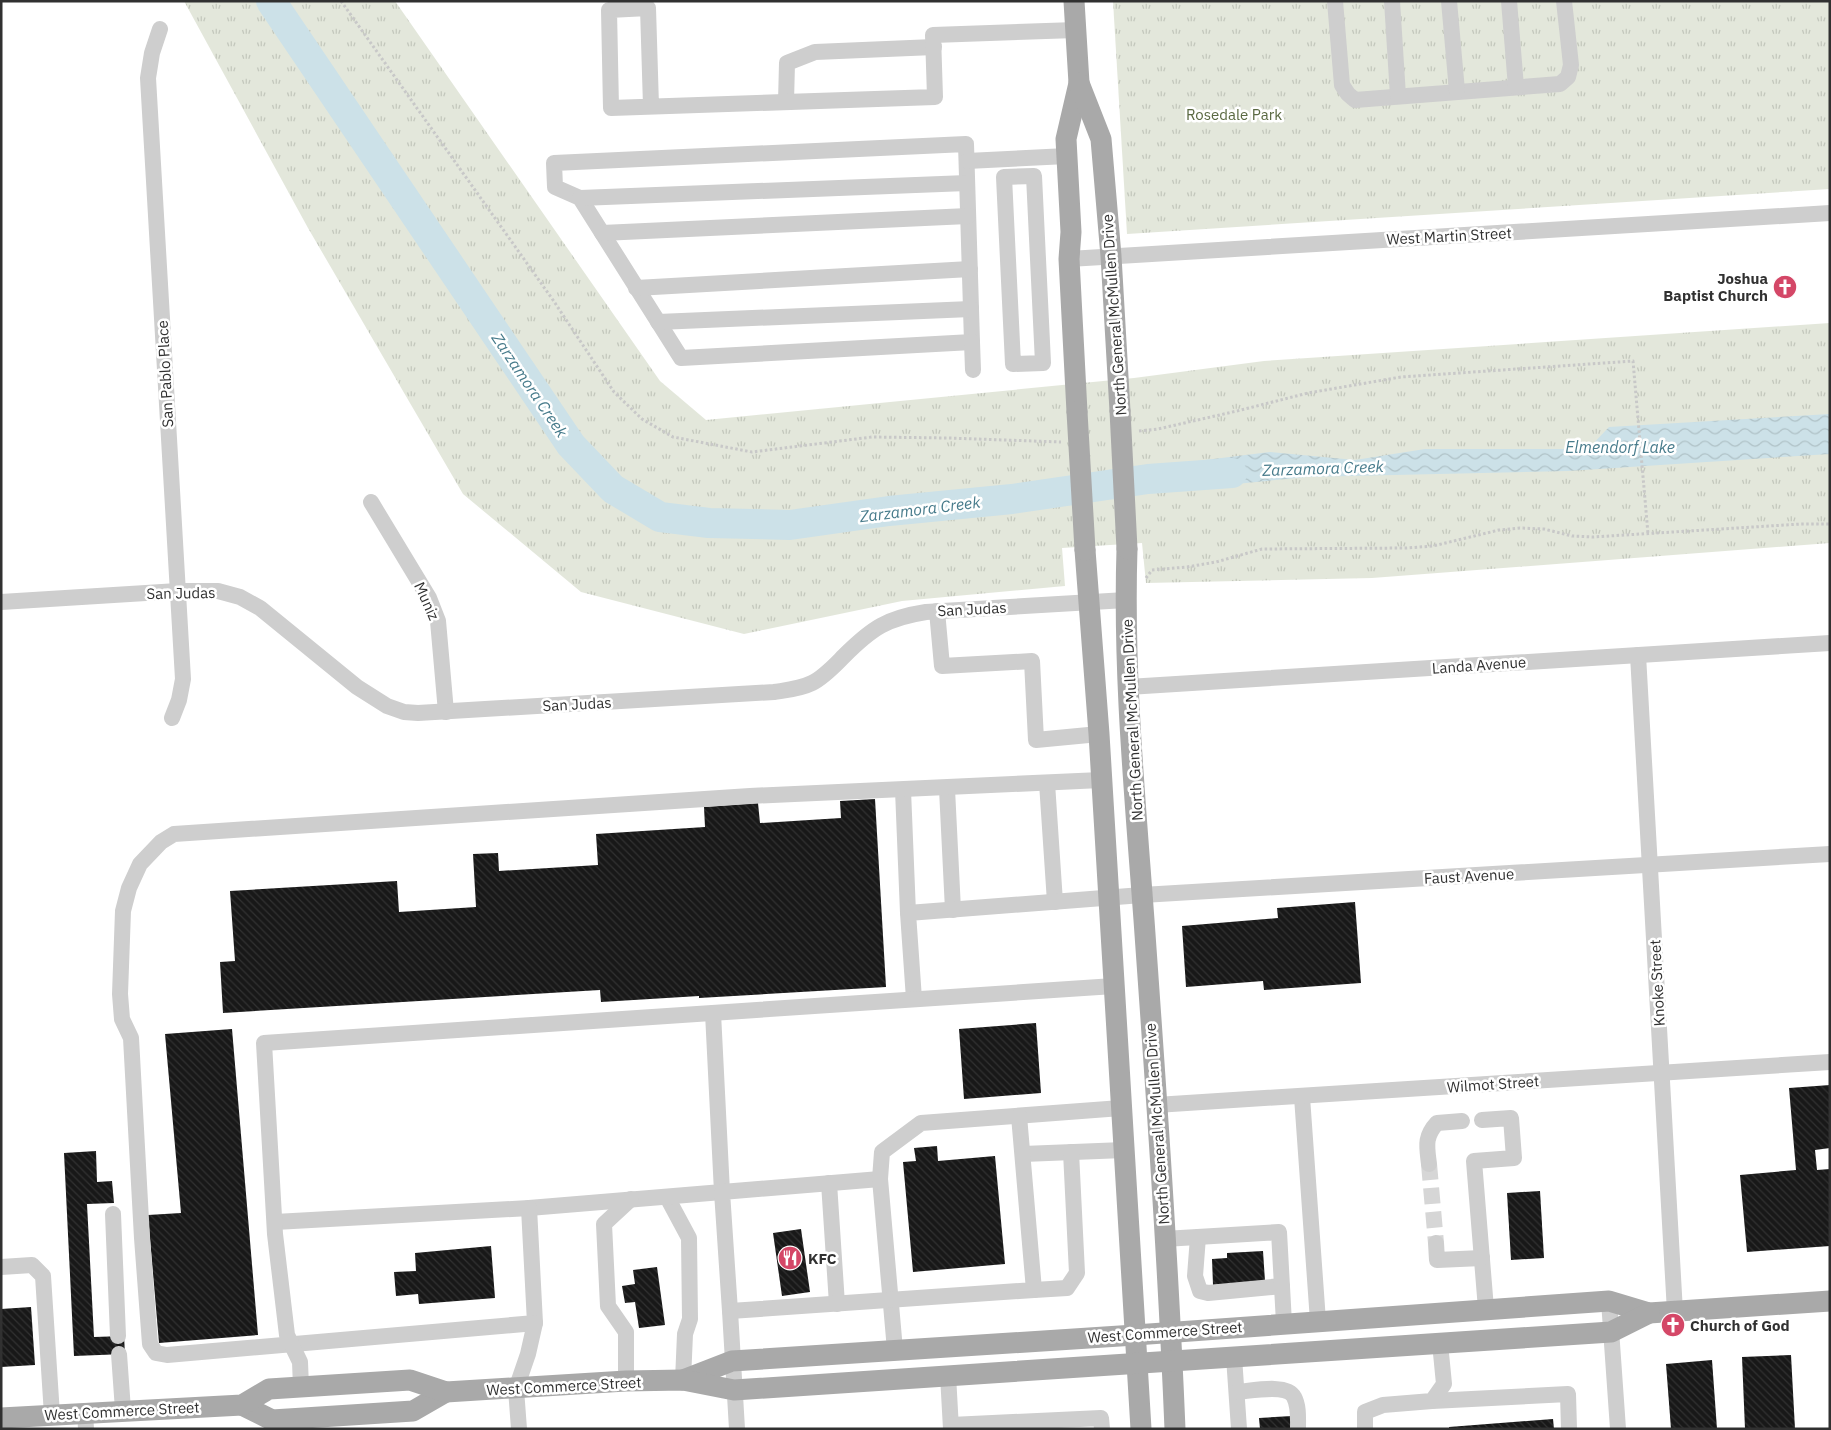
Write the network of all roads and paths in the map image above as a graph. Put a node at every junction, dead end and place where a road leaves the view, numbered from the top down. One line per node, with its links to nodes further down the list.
1 (1074, 1): 8 (main road, North General McMullen Drive)
2 (1335, 1): 13 (street)
3 (1392, 1): 13 (street)
4 (1450, 1): 12 (street)
5 (1509, 1): 11 (street)
6 (1564, 1): 11 (street)
7 (160, 29): 38 (street, San Pablo Place)
8 (1076, 30): 9 (street); 10 (main road, North General McMullen Drive)
9 (934, 47): 14 (street); 14 (street)
10 (1079, 83): 16 (main road, North General McMullen Drive); 25 (main road, North General McMullen Drive)
11 (1516, 87): 12 (street)
12 (1457, 91): 13 (street)
13 (1398, 96)
14 (786, 102): 15 (street)
15 (651, 106): 15 (street)
16 (1067, 156): 17 (street); 26 (main road, North General McMullen Drive)
17 (1028, 158): 18 (street); 19 (street)
18 (967, 161): 20 (street); 21 (street)
19 (1027, 176): 19 (street)
20 (967, 182): 21 (street); 23 (street)
21 (580, 198): 24 (street)
22 (1830, 213): 25 (street, West Martin Street)
23 (968, 216): 24 (street); 27 (street)
24 (602, 233): 28 (street)
25 (1111, 256): 26 (street, West Martin Street); 39 (main road, North General McMullen Drive, bridge)
26 (1069, 259): 41 (main road, North General McMullen Drive, bridge)
27 (970, 269): 28 (street); 29 (street)
28 (636, 288): 30 (street)
29 (971, 309): 30 (street); 31 (street)
30 (658, 322): 31 (street)
31 (972, 342): 33 (street)
32 (1633, 361): 36 (path)
33 (973, 370)
34 (371, 502): 46 (street, Muniz)
35 (1830, 524): 36 (path)
36 (1648, 534): 37 (path)
37 (1146, 587)
38 (178, 591): 40 (street, San Judas); 46 (street, San Judas); 47 (street, San Pablo Place)
39 (1126, 600): 41 (street, San Judas); 45 (main road, North General McMullen Drive)
40 (1, 602)
41 (1088, 602): 42 (street, San Judas); 48 (main road, North General McMullen Drive)
42 (937, 611): 46 (street, San Judas); 48 (street)
43 (1830, 643): 44 (street, Landa Avenue)
44 (1638, 655): 45 (street, Landa Avenue); 54 (street, Knoke Street)
45 (1128, 687): 55 (main road, North General McMullen Drive)
46 (446, 712)
47 (172, 718)
48 (1099, 734): 49 (main road, North General McMullen Drive)
49 (1102, 780): 50 (street); 56 (main road, North General McMullen Drive)
50 (1047, 783): 51 (street); 57 (street)
51 (947, 789): 52 (street); 58 (street)
52 (903, 790): 59 (street); 106 (street)
53 (1830, 854): 54 (street, Faust Avenue)
54 (1651, 866): 55 (street, Faust Avenue); 64 (street, Knoke Street)
55 (1142, 895): 56 (street, Faust Avenue); 66 (main road, North General McMullen Drive)
56 (1108, 898): 57 (street, Faust Avenue); 60 (main road, North General McMullen Drive)
57 (1055, 902): 58 (street, Faust Avenue)
58 (952, 910): 59 (street, Faust Avenue)
59 (908, 913): 61 (street)
60 (1114, 986): 61 (street); 67 (main road, North General McMullen Drive)
61 (914, 999): 62 (street)
62 (712, 1013): 77 (street); 82 (street)
63 (1830, 1062): 64 (street, Wilmot Street)
64 (1661, 1073): 65 (street, Wilmot Street); 96 (street, Knoke Street)
65 (1302, 1096): 66 (street, Wilmot Street); 98 (street)
66 (1156, 1105): 84 (main road, North General McMullen Drive)
67 (1121, 1108): 68 (street); 71 (main road, North General McMullen Drive)
68 (1019, 1116): 73 (street); 75 (street)
69 (1482, 1120): 86 (street)
70 (1462, 1121): 74 (street)
71 (1124, 1150): 72 (street); 103 (main road, North General McMullen Drive)
72 (1071, 1152): 73 (street); 89 (street)
73 (1022, 1154): 89 (street)
74 (1429, 1164)
75 (880, 1179): 76 (street); 90 (street)
76 (829, 1183): 77 (street); 93 (street)
77 (722, 1192): 78 (street); 95 (street)
78 (667, 1197): 79 (street); 114 (street)
79 (631, 1199): 80 (street); 115 (street)
80 (528, 1208): 82 (street); 99 (street)
81 (113, 1214): 104 (street)
82 (275, 1222): 106 (street)
83 (1198, 1237): 84 (street); 88 (street); 88 (street)
84 (1164, 1239): 101 (main road, North General McMullen Drive)
85 (1436, 1243): 86 (street)
86 (1482, 1258): 94 (street)
87 (1, 1267): 124 (street)
88 (1282, 1286): 100 (street)
89 (1034, 1290): 90 (street)
90 (891, 1300): 93 (street); 107 (street)
91 (1609, 1301): 94 (main road, West Commerce Street); 97 (main road, West Commerce Street); 102 (street)
92 (1830, 1301): 96 (main road, West Commerce Street)
93 (837, 1304): 95 (street)
94 (1486, 1309): 98 (main road, West Commerce Street)
95 (730, 1311): 111 (street)
96 (1675, 1312): 97 (main road, West Commerce Street)
97 (1649, 1313): 102 (main road, West Commerce Street)
98 (1318, 1321): 100 (main road, West Commerce Street)
99 (535, 1322): 106 (street); 117 (street)
100 (1284, 1323): 101 (main road, West Commerce Street)
101 (1170, 1332): 103 (main road, West Commerce Street); 110 (main road, North General McMullen Drive)
102 (1611, 1332): 105 (main road, West Commerce Street); 138 (street)
103 (1135, 1335): 107 (main road, West Commerce Street); 112 (main road, North General McMullen Drive)
104 (118, 1336)
105 (1440, 1343): 109 (main road, West Commerce Street); 121 (street)
106 (292, 1344): 116 (street)
107 (895, 1350): 111 (main road, West Commerce Street)
108 (119, 1354): 123 (street)
109 (1234, 1357): 110 (main road, West Commerce Street); 120 (street)
110 (1172, 1360): 112 (main road, West Commerce Street); 133 (main road, North General McMullen Drive)
111 (732, 1361): 114 (main road, West Commerce Street); 118 (street)
112 (1137, 1363): 113 (main road, West Commerce Street); 132 (main road, North General McMullen Drive)
113 (948, 1375): 118 (main road, West Commerce Street); 128 (street)
114 (683, 1380): 115 (main road, West Commerce Street); 118 (main road, West Commerce Street)
115 (626, 1381): 117 (main road, West Commerce Street)
116 (301, 1387): 119 (main road, West Commerce Street); 122 (main road, West Commerce Street)
117 (516, 1389): 119 (main road, West Commerce Street); 129 (street)
118 (734, 1390): 130 (street)
119 (446, 1392): 127 (main road, West Commerce Street)
120 (1237, 1392): 134 (street); 135 (street)
121 (1432, 1401): 136 (street); 137 (street)
122 (242, 1405): 123 (main road, West Commerce Street); 127 (main road, West Commerce Street)
123 (123, 1410): 126 (main road, West Commerce Street)
124 (52, 1414): 125 (main road, West Commerce Street); 126 (main road, West Commerce Street)
125 (1, 1418)
126 (86, 1421)
127 (305, 1424)
128 (951, 1427): 131 (street)
129 (519, 1429)
130 (737, 1429)
131 (1102, 1429)
132 (1141, 1429)
133 (1175, 1429)
134 (1239, 1429)
135 (1298, 1429)
136 (1364, 1429)
137 (1569, 1429)
138 (1618, 1429)

